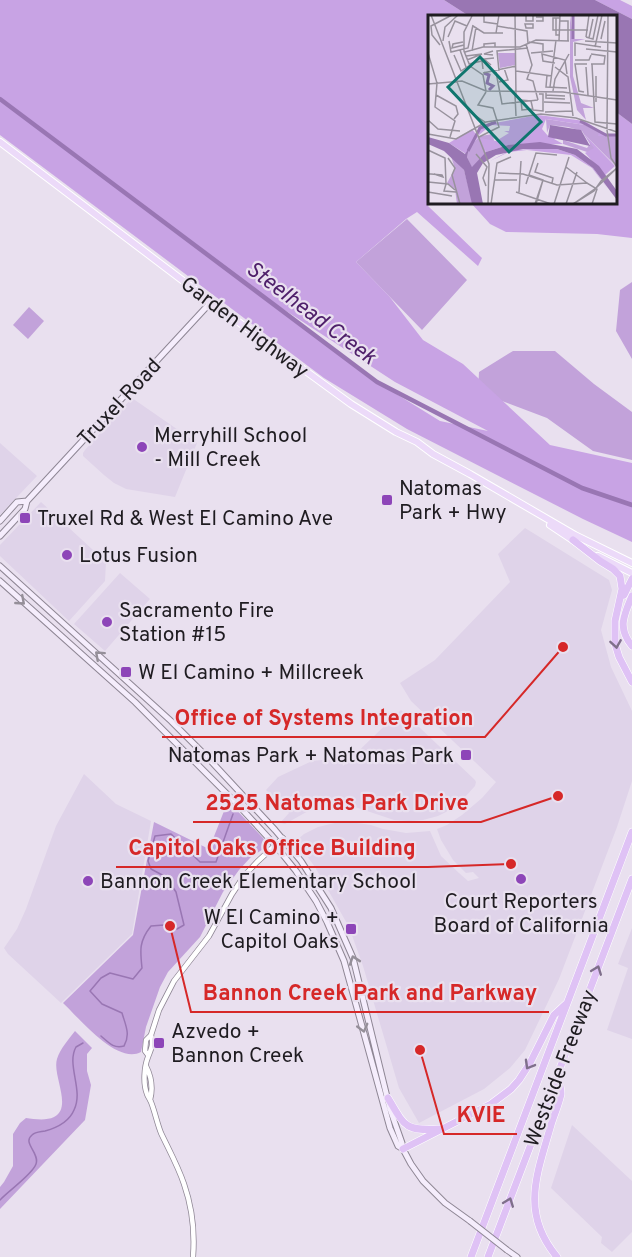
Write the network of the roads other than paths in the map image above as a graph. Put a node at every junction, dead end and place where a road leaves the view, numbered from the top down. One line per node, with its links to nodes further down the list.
1 (0, 142): 2 (main road, Garden Highway)
2 (211, 302): 3 (main road, Garden Highway); 4 (main road, Truxel Road)
3 (503, 493): 7 (main road, Garden Highway); 8 (main road, Garden Highway)
4 (27, 501): 5 (main road, Truxel Road); 6 (main road, Truxel Road)
5 (0, 521)
6 (0, 536)
7 (573, 540): 10 (main road, Garden Highway); 14 (highway)
8 (632, 563)
9 (0, 566): 19 (main road, one-way to 9)
10 (632, 573)
11 (632, 579): 14 (highway)
12 (0, 581): 20 (main road, one-way to 20)
13 (632, 596): 15 (highway)
14 (620, 603): 17 (highway, one-way to 17)
15 (630, 605): 16 (highway)
16 (632, 645)
17 (632, 682)
18 (632, 832): 22 (highway, Westside Freeway)
19 (283, 838): 20 (street); 24 (main road, one-way to 19)
20 (275, 845): 26 (main road, one-way to 26); 28 (street)
21 (632, 879): 23 (highway, Westside Freeway, one-way to 21)
22 (568, 1002): 25 (highway, one-way to 25); 29 (highway, Westside Freeway)
23 (558, 1073): 27 (highway, Westside Freeway, one-way to 23); 33 (highway)
24 (388, 1098): 25 (highway); 26 (main road)
25 (442, 1129): 26 (highway)
26 (403, 1149): 32 (main road, bridge)
27 (493, 1246): 30 (highway, Westside Freeway); 31 (highway)
28 (193, 1257)
29 (471, 1257)
30 (488, 1257)
31 (493, 1257)
32 (517, 1257)
33 (557, 1257)

